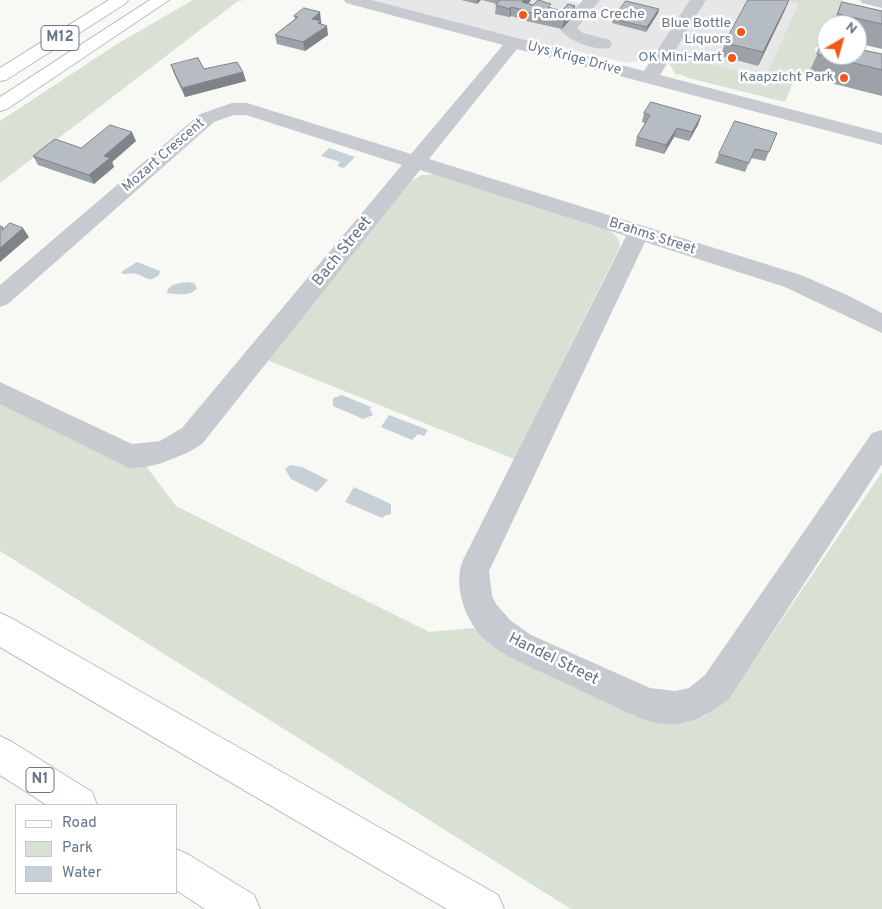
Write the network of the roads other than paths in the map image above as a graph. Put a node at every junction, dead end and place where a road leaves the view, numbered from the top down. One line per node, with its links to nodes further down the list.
1 (120, 0): 11 (main road, M12)
2 (170, 0): 7 (main road)
3 (352, 0): 9 (street, Uys Krige Drive)
4 (592, 0): 10 (street)
5 (698, 0): 12 (street)
6 (868, 0): 8 (street)
7 (157, 3): 13 (main road, M12)
8 (882, 3)
9 (513, 43): 12 (street, Uys Krige Drive); 15 (street, Bach Street)
10 (604, 44)
11 (0, 76)
12 (649, 78): 14 (street, Uys Krige Drive)
13 (0, 106)
14 (882, 139)
15 (417, 162): 16 (street, Brahms Street); 17 (street, Mozart Crescent); 19 (street, Bach Street)
16 (639, 233): 18 (street, Brahms Street); 20 (street, Handel Street)
17 (0, 298)
18 (882, 324)
19 (0, 392)
20 (882, 441)
21 (0, 629): 26 (main road)
22 (0, 754): 23 (main road, N1)
23 (78, 804)
24 (178, 869): 25 (main road)
25 (240, 909)
26 (484, 909)

